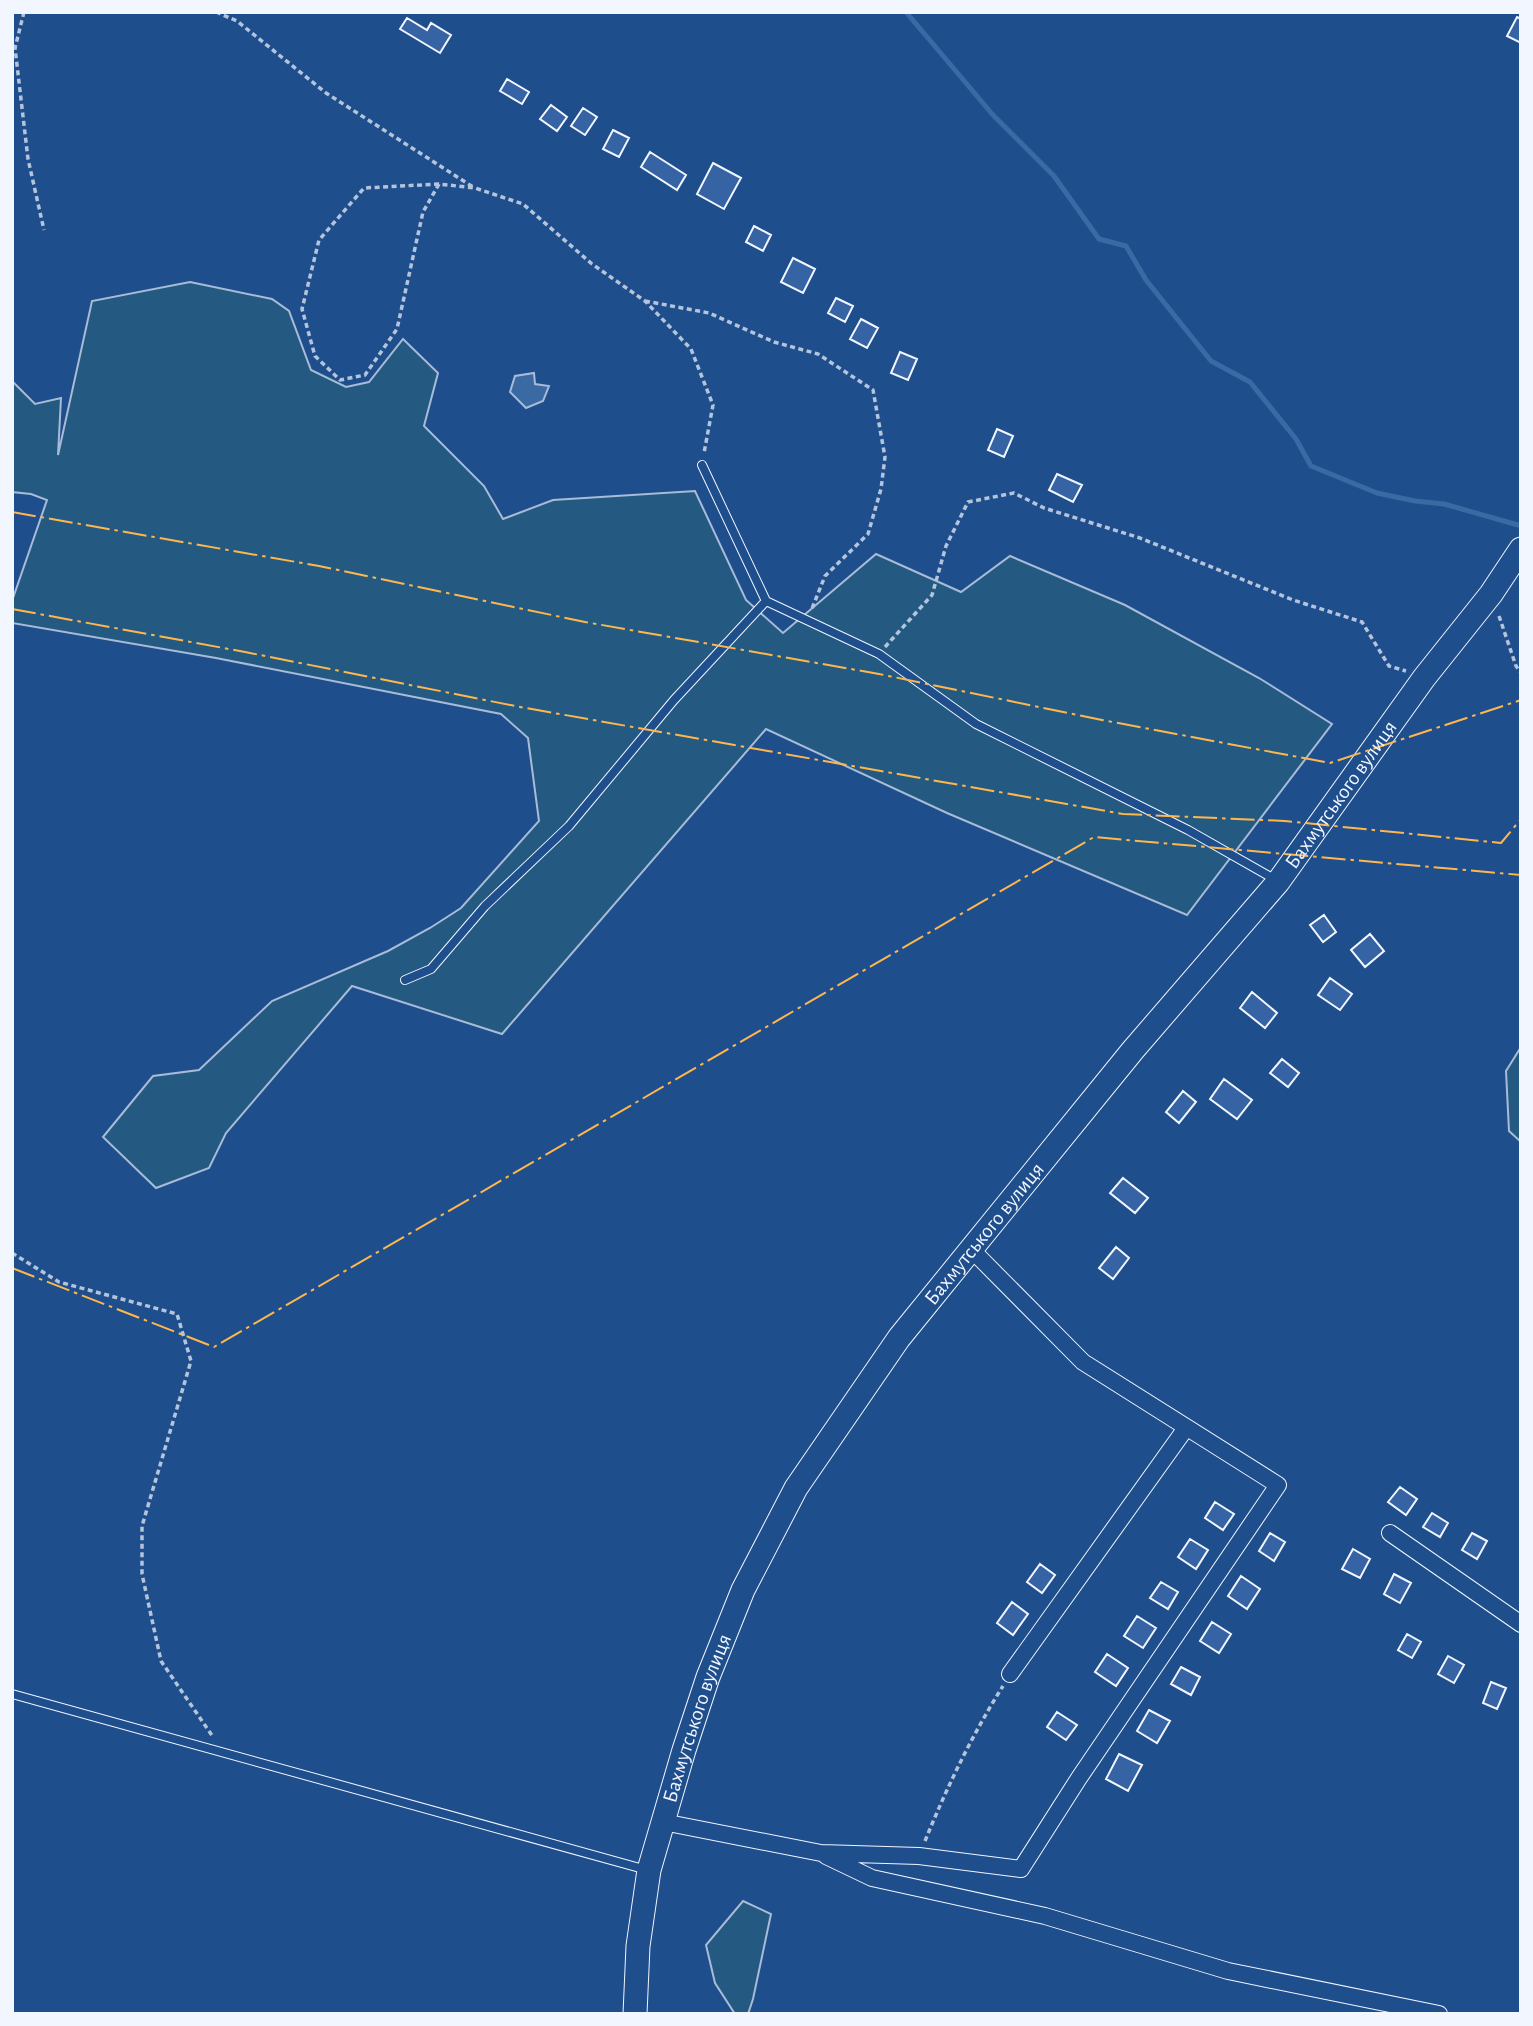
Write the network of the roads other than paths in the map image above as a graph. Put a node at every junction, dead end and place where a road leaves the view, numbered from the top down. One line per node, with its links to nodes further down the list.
1 (702, 465): 3 (lane)
2 (1521, 548): 4 (main road, Бахмутського вулиця)
3 (766, 601): 4 (lane); 5 (lane)
4 (1278, 882): 6 (main road, Бахмутського вулиця)
5 (405, 980)
6 (971, 1249): 7 (street); 12 (main road, Бахмутського вулиця)
7 (1186, 1428): 10 (street); 13 (street)
8 (1390, 1533): 9 (street)
9 (1521, 1624)
10 (1010, 1674)
11 (12, 1694): 14 (lane)
12 (663, 1822): 13 (street); 14 (main road, Бахмутського вулиця)
13 (821, 1853): 16 (street)
14 (649, 1870): 15 (main road, Бахмутського вулиця)
15 (635, 2014)
16 (1439, 2014)

